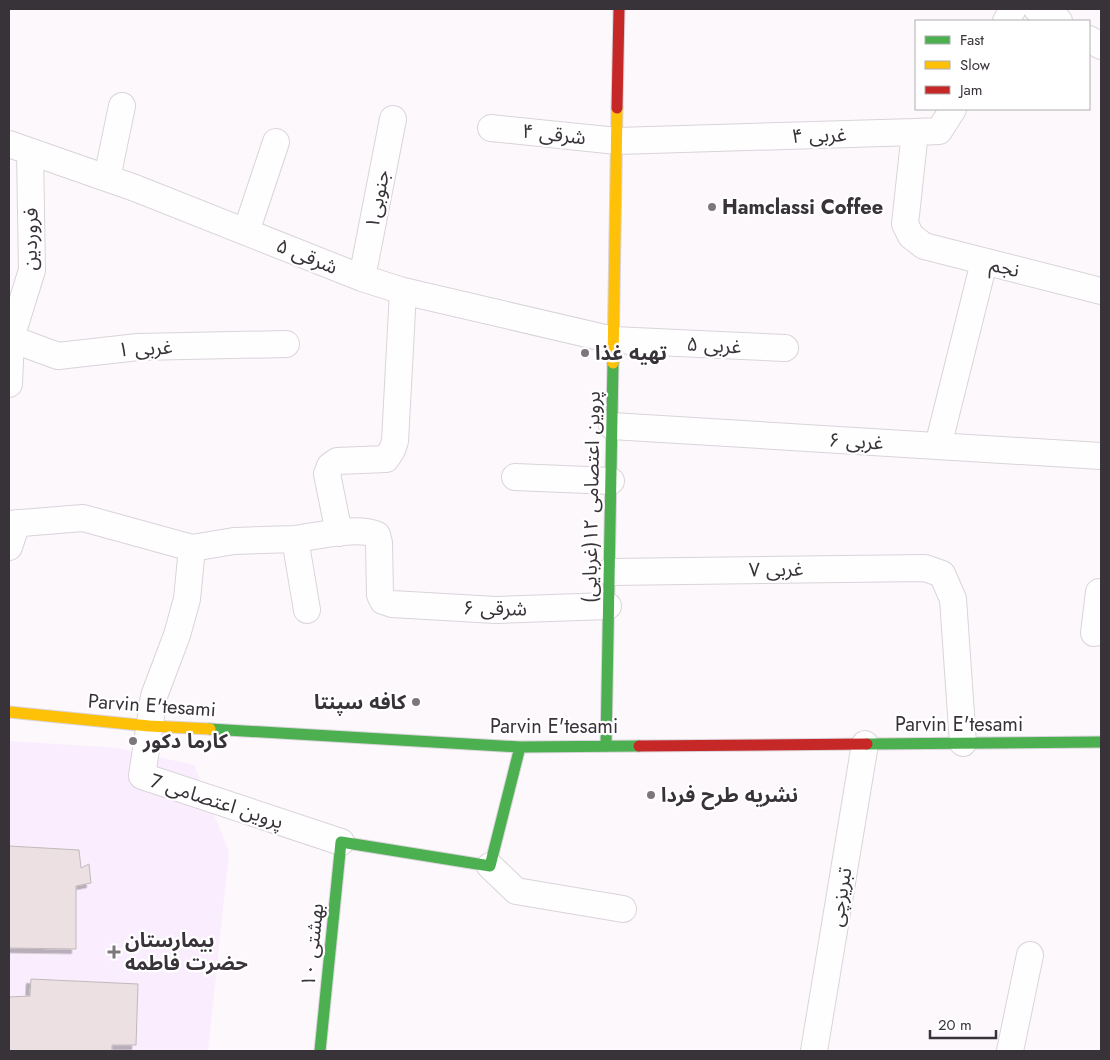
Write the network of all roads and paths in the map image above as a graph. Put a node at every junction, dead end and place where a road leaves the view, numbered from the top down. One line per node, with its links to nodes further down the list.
1 (619, 9): 13 (street, پروین اعتصامی ۱۲(غربایی))
2 (1013, 9): 4 (street)
3 (1037, 9): 5 (street)
4 (1007, 20)
5 (1057, 20)
6 (1090, 40): 7 (street)
7 (1101, 46)
8 (122, 106): 16 (street)
9 (952, 110): 12 (street, غربی ۴)
10 (393, 119): 19 (street, جنوبی۱)
11 (491, 128): 13 (street, شرقی ۴)
12 (915, 132): 13 (street, غربی ۴); 18 (street, نجم)
13 (617, 141): 23 (street, پروین اعتصامی ۱۲(غربایی))
14 (276, 142): 17 (street)
15 (19, 148): 16 (street, شرقی ۵); 22 (street, فروردین)
16 (107, 178): 17 (street, شرقی ۵)
17 (246, 232): 19 (street, شرقی ۵)
18 (984, 262): 21 (street, نجم); 28 (street)
19 (362, 278): 20 (street, شرقی ۵)
20 (403, 291): 23 (street, شرقی ۵); 33 (street)
21 (1101, 291)
22 (10, 338): 24 (street, غربی ۱); 26 (street, فروردین)
23 (613, 340): 25 (street, غربی ۵); 27 (street, پروین اعتصامی ۱۲(غربایی))
24 (286, 344)
25 (785, 348)
26 (9, 384)
27 (612, 426): 28 (street, غربی ۶); 31 (street, پروین اعتصامی ۱۲(غربایی))
28 (938, 446): 29 (street, غربی ۶)
29 (1101, 456)
30 (514, 477): 31 (street)
31 (611, 481): 36 (street, پروین اعتصامی ۱۲(غربایی))
32 (12, 531): 35 (street)
33 (339, 532): 34 (street); 38 (street, شرقی ۶)
34 (295, 539): 35 (street); 39 (street)
35 (192, 548): 42 (street)
36 (609, 572): 38 (street, پروین اعتصامی ۱۲(غربایی)); 44 (street, غربی ۷)
37 (1099, 592): 40 (street)
38 (608, 606): 46 (street, پروین اعتصامی ۱۲(غربایی))
39 (307, 610)
40 (1101, 632)
41 (9, 712): 42 (street, Parvin E'tesami)
42 (149, 726): 47 (street, Parvin E'tesami); 48 (street, پروین اعتصامی 7)
43 (1101, 742): 44 (street, Parvin E'tesami)
44 (963, 743): 45 (street, Parvin E'tesami)
45 (865, 744): 46 (street, Parvin E'tesami); 53 (street, تبریزچی)
46 (606, 745): 47 (street, Parvin E'tesami)
47 (520, 747): 49 (street)
48 (341, 842): 49 (street); 52 (street, بهشتی ۱۰)
49 (490, 866): 50 (street)
50 (623, 909)
51 (1030, 954): 54 (street)
52 (320, 1051)
53 (814, 1051)
54 (1010, 1051)

